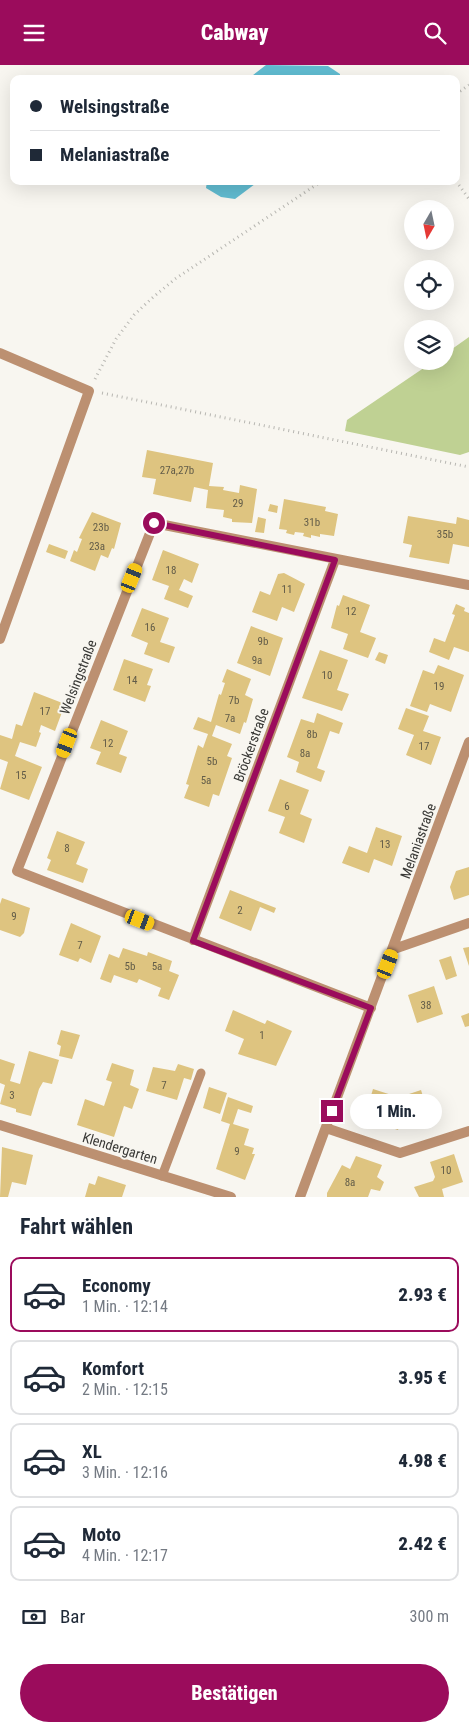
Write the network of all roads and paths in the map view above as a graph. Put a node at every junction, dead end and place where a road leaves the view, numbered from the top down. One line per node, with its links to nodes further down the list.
1 (316, 185): 5 (path)
2 (459, 185): 3 (path)
3 (469, 199)
4 (0, 353): 5 (street)
5 (90, 391): 6 (path); 9 (street)
6 (469, 467)
7 (335, 560): 8 (street, Welsingstraße); 12 (street, Bröckerstraße); 12 (street, Welsingstraße)
8 (469, 585)
9 (0, 639)
10 (469, 742): 13 (street, Melaniastraße)
11 (469, 923): 13 (street)
12 (193, 941): 14 (street, Welsingstraße)
13 (394, 949): 14 (street, Melaniastraße)
14 (371, 1008): 17 (street, Melaniastraße)
15 (201, 1073): 19 (lane)
16 (0, 1125): 19 (street, Klendergarten)
17 (326, 1128): 18 (street); 21 (street, Melaniastraße)
18 (469, 1131)
19 (162, 1175): 20 (street, Klendergarten)
20 (231, 1197)
21 (300, 1197)

